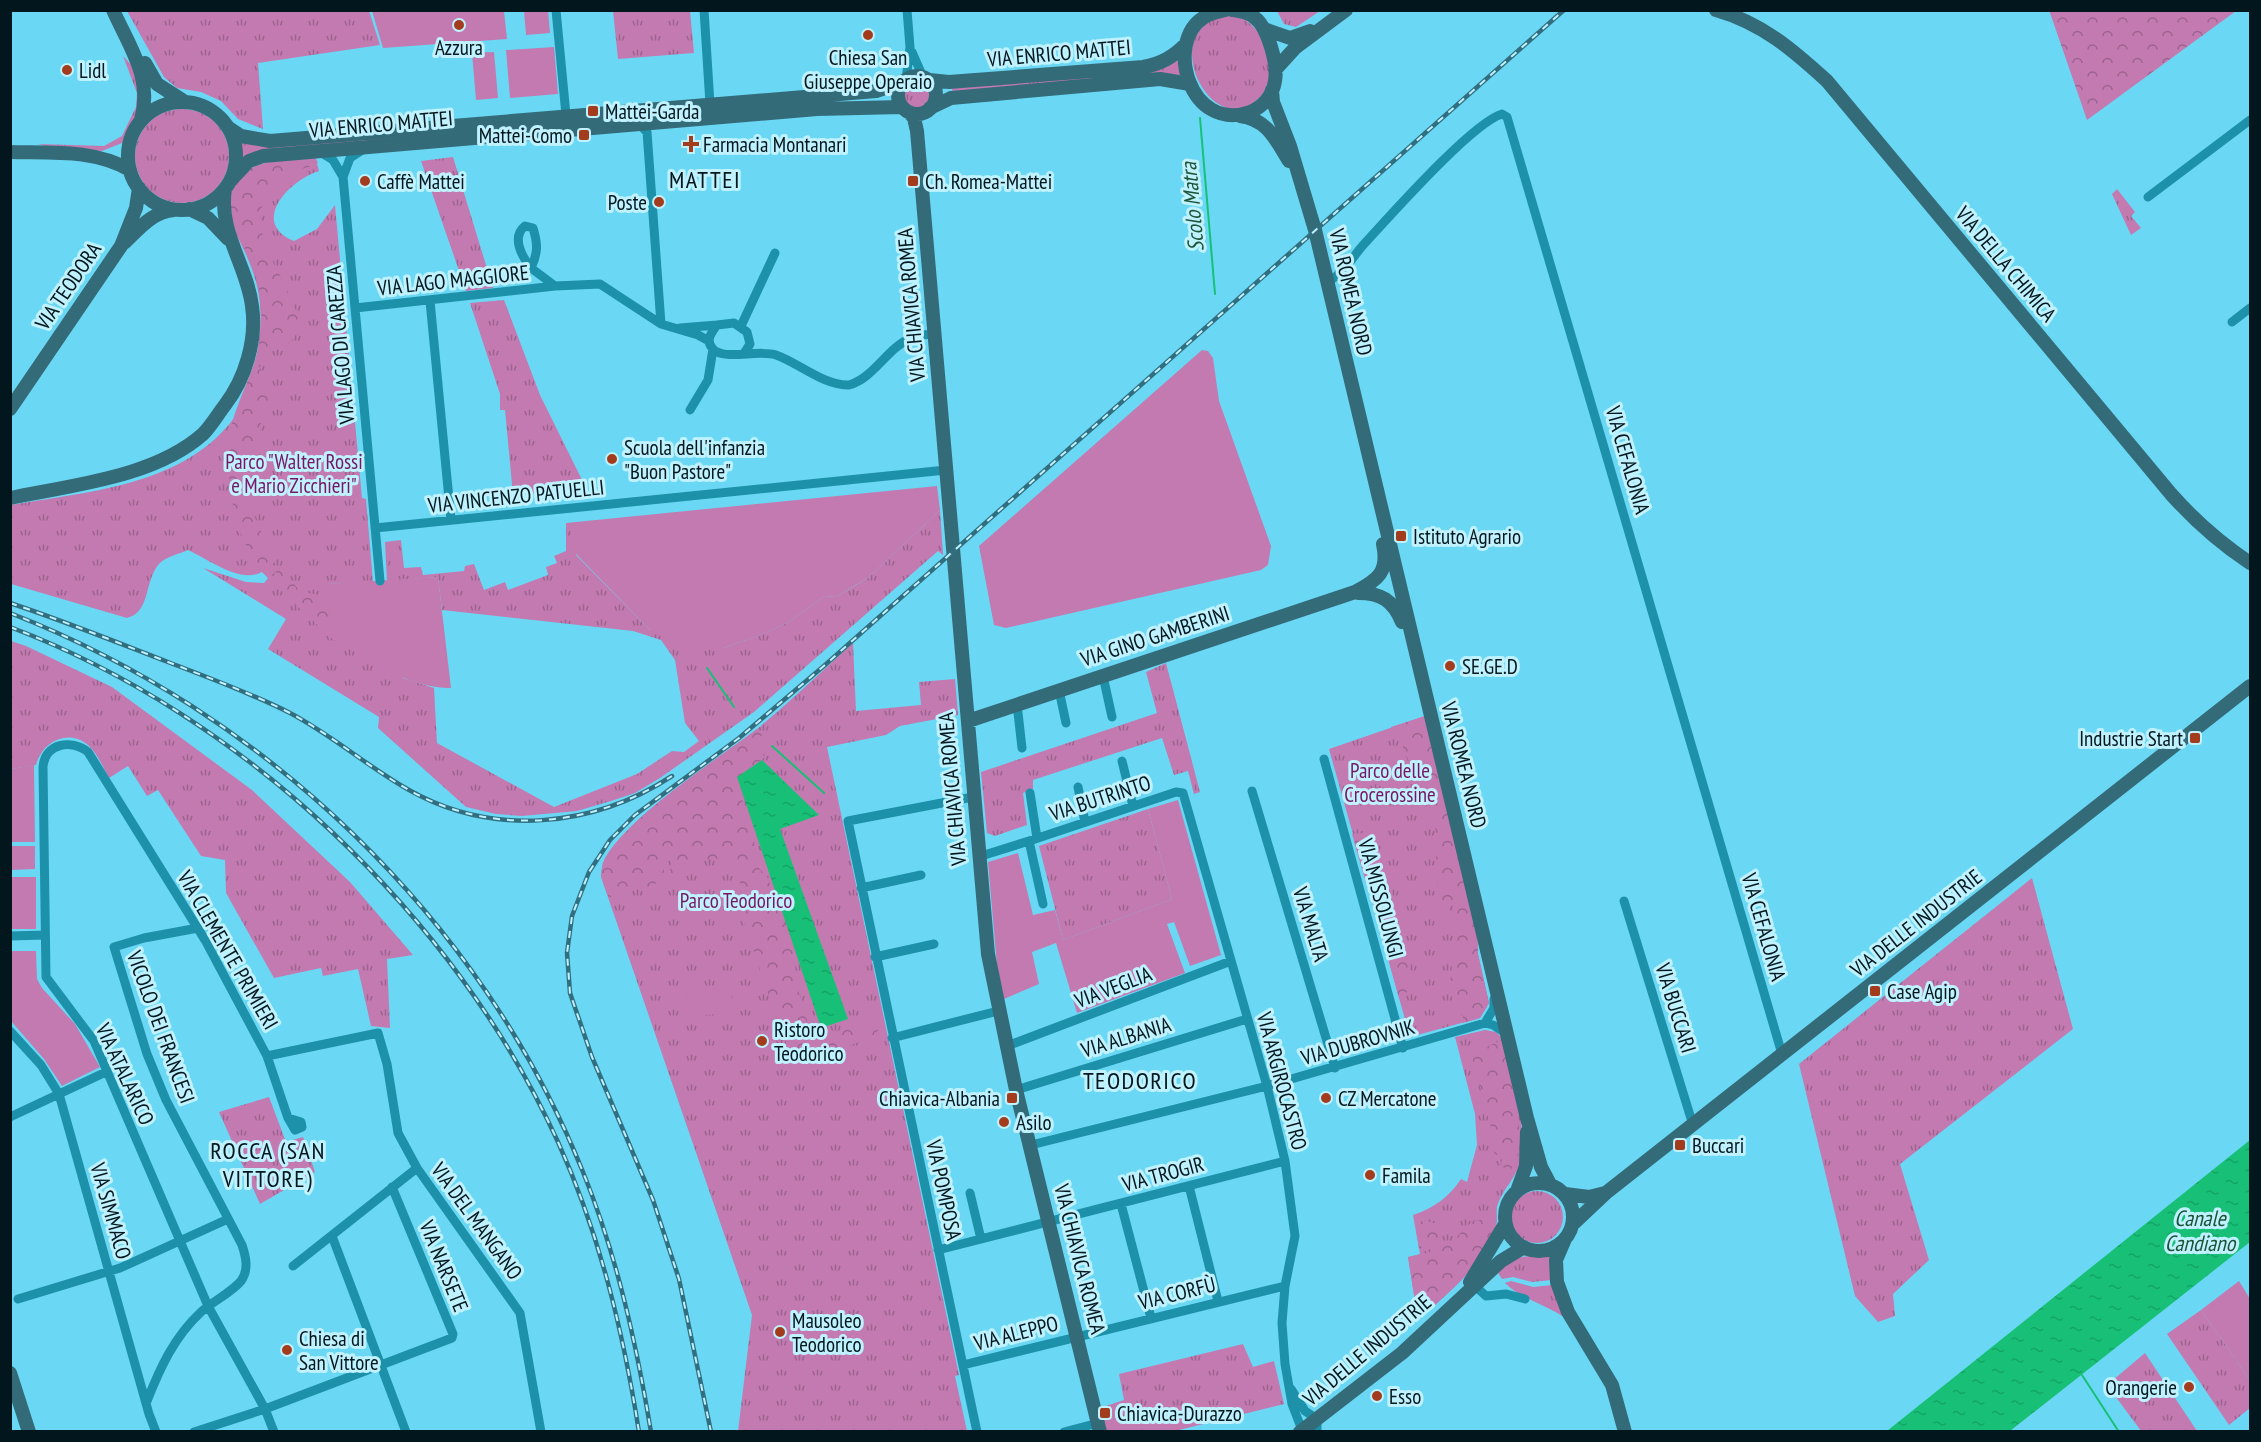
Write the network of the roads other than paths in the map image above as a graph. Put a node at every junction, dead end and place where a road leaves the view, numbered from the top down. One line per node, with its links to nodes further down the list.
1 (113, 10): 27 (street)
2 (121, 10): 21 (street)
3 (556, 10): 25 (street)
4 (704, 10): 22 (street)
5 (907, 10): 15 (street)
6 (1225, 10): 10 (street)
7 (1232, 10): 11 (street)
8 (1346, 10): 12 (street)
9 (1716, 10): 68 (street, VIA DELLA CHIMICA)
10 (1212, 12): 14 (street, VIA ENRICO MATTEI)
11 (1251, 13): 13 (street)
12 (1331, 21): 13 (street); 16 (street)
13 (1264, 29): 16 (street)
14 (1186, 44): 17 (street, VIA ENRICO MATTEI); 19 (street)
15 (910, 47): 17 (street); 18 (street)
16 (1275, 70): 20 (street)
17 (926, 79): 18 (street); 24 (street)
18 (905, 81): 22 (street, VIA ENRICO MATTEI); 23 (street)
19 (1190, 84): 24 (street, VIA ENRICO MATTEI); 26 (street, VIA ROMEA NORD)
20 (1272, 90): 26 (street); 39 (street, VIA ROMEA NORD)
21 (185, 102): 27 (street); 29 (street)
22 (711, 104): 25 (street, VIA ENRICO MATTEI)
23 (906, 109): 24 (street); 30 (street, VIA ENRICO MATTEI); 31 (street, VIA CHIAVICA ROMEA)
24 (928, 110): 31 (street, VIA CHIAVICA ROMEA)
25 (566, 115): 29 (street, VIA ENRICO MATTEI)
26 (1237, 116): 39 (street, VIA ROMEA NORD)
27 (141, 120): 32 (street)
28 (2250, 120): 42 (street)
29 (229, 128): 40 (street)
30 (642, 128): 33 (street, VIA ENRICO MATTEI); 54 (street)
31 (917, 131): 58 (street, VIA CHIAVICA ROMEA)
32 (131, 139): 36 (street); 37 (street)
33 (369, 147): 34 (street, VIA ENRICO MATTEI); 38 (street)
34 (318, 151): 38 (street); 40 (street, VIA ENRICO MATTEI)
35 (10, 152): 36 (street)
36 (93, 156): 37 (street)
37 (130, 170): 41 (street)
38 (343, 177): 51 (street, VIA LAGO DI CAREZZA)
39 (1299, 177): 48 (street, VIA ROMEA NORD)
40 (228, 184): 43 (street); 44 (street)
41 (139, 188): 43 (street); 45 (street, VIA TEODORA)
42 (2148, 197)
43 (183, 209): 44 (street); 45 (street, VIA TEODORA)
44 (228, 238): 64 (street)
45 (120, 246): 61 (street, VIA TEODORA)
46 (775, 253): 56 (street)
47 (531, 268): 49 (street, VIA LAGO MAGGIORE)
48 (1328, 282): 65 (street, VIA ROMEA NORD); 112 (street, VIA CEFALONIA)
49 (555, 286): 50 (street, VIA LAGO MAGGIORE); 54 (street, VIA LAGO MAGGIORE)
50 (430, 302): 51 (street, VIA LAGO MAGGIORE); 66 (street)
51 (355, 308): 67 (street, VIA LAGO DI CAREZZA)
52 (2250, 308): 53 (street)
53 (2232, 322)
54 (661, 324): 57 (street, VIA LAGO MAGGIORE)
55 (717, 325): 56 (street); 57 (street, VIA LAGO MAGGIORE); 59 (street)
56 (741, 326): 60 (street)
57 (677, 328): 59 (street, VIA LAGO MAGGIORE)
58 (935, 334): 60 (street); 63 (street, VIA CHIAVICA ROMEA)
59 (711, 345): 60 (street); 62 (street)
60 (745, 352)
61 (10, 409)
62 (690, 410)
63 (946, 470): 66 (street, VIA VINCENZO PATUELLI); 78 (street, VIA CHIAVICA ROMEA)
64 (10, 498)
65 (1381, 515): 70 (street, VIA ROMEA NORD); 71 (street)
66 (451, 520): 67 (street, VIA VINCENZO PATUELLI)
67 (375, 528): 69 (street, VIA LAGO DI CAREZZA)
68 (2250, 563)
69 (380, 581)
70 (1399, 585): 71 (street, VIA GINO GAMBERINI); 72 (street, VIA ROMEA NORD)
71 (1375, 587): 72 (street); 73 (street, VIA GINO GAMBERINI)
72 (1412, 636): 103 (street, VIA ROMEA NORD)
73 (1103, 676): 75 (street, VIA GINO GAMBERINI); 77 (street)
74 (2250, 686): 112 (street, VIA DELLE INDUSTRIE)
75 (1059, 690): 76 (street, VIA GINO GAMBERINI); 79 (street)
76 (1017, 704): 78 (street, VIA GINO GAMBERINI); 80 (street)
77 (1112, 717)
78 (968, 721): 87 (street, VIA CHIAVICA ROMEA)
79 (1066, 723)
80 (1022, 748)
81 (1324, 759): 111 (street, VIA MISSOLUNGI)
82 (1122, 761): 88 (street)
83 (1078, 787): 90 (street)
84 (1252, 791): 114 (street, VIA MALTA)
85 (1030, 793): 91 (street)
86 (1183, 793): 88 (street, VIA BUTRINTO); 102 (street, VIA ARGIROCASTRO)
87 (973, 797): 92 (street, VIA CHIAVICA ROMEA); 94 (street, VIA POMPOSA)
88 (1133, 806): 90 (street, VIA BUTRINTO)
89 (122, 807): 97 (street, VIA CLEMENTE PRIMIERI); 98 (street, VIA ATALARICO)
90 (1085, 822): 91 (street, VIA BUTRINTO)
91 (1033, 839): 92 (street, VIA BUTRINTO); 96 (street, VIA BUTRINTO)
92 (978, 857): 104 (street, VIA CHIAVICA ROMEA)
93 (921, 875): 94 (street)
94 (861, 888): 101 (street, VIA POMPOSA)
95 (1624, 901): 122 (street, VIA BUCCARI)
96 (1043, 904)
97 (198, 928): 113 (street, VIA CLEMENTE PRIMIERI); 134 (street, VICOLO DEI FRANCESI)
98 (45, 935): 99 (street); 115 (street, VIA ATALARICO)
99 (10, 936)
100 (934, 944): 101 (street)
101 (875, 957): 109 (street, VIA POMPOSA)
102 (1231, 962): 105 (street, VIA ARGIROCASTRO); 110 (street, VIA VEGLIA)
103 (1494, 981): 106 (street); 108 (street, VIA ROMEA NORD)
104 (998, 1011): 109 (street); 110 (street, VIA CHIAVICA ROMEA)
105 (1247, 1019): 116 (street, VIA ARGIROCASTRO); 117 (street, VIA ALBANIA)
106 (1485, 1023): 108 (street); 111 (street, VIA DUBROVNIK)
107 (10, 1031): 118 (street, VIA SIMMACO)
108 (1507, 1034): 121 (street, VIA ROMEA NORD)
109 (892, 1038): 143 (street, VIA POMPOSA)
110 (1007, 1046): 117 (street, VIA CHIAVICA ROMEA)
111 (1403, 1048): 114 (street, VIA DUBROVNIK)
112 (1782, 1054): 122 (street, VIA DELLE INDUSTRIE)
113 (267, 1056): 120 (street, VIA CLEMENTE PRIMIERI); 125 (street, VIA DEL MANGANO)
114 (1335, 1068): 116 (street, VIA DUBROVNIK)
115 (108, 1071): 118 (street); 141 (street, VIA ATALARICO)
116 (1267, 1086): 123 (street, VIA DUBROVNIK); 124 (street, VIA ARGIROCASTRO)
117 (1016, 1090): 123 (street, VIA CHIAVICA ROMEA)
118 (59, 1094): 119 (street); 145 (street, VIA SIMMACO)
119 (10, 1117)
120 (288, 1118)
121 (1527, 1118): 126 (street, VIA ROMEA NORD); 129 (street, VIA ROMEA NORD)
122 (1693, 1125): 130 (street, VIA DELLE INDUSTRIE)
123 (1031, 1145): 135 (street, VIA CHIAVICA ROMEA)
124 (1285, 1161): 127 (street, VIA TROGIR); 147 (street, VIA ARGIROCASTRO)
125 (417, 1168): 128 (street); 171 (street, VIA DEL MANGANO)
126 (1550, 1184): 129 (street); 132 (street)
127 (1189, 1186): 133 (street, VIA TROGIR); 150 (street)
128 (392, 1187): 138 (street); 157 (street, VIA NARSETE)
129 (1517, 1191): 136 (street)
130 (1607, 1192): 132 (street); 137 (street, VIA DELLE INDUSTRIE)
131 (970, 1193): 139 (street)
132 (1565, 1194): 137 (street)
133 (1120, 1204): 135 (street, VIA TROGIR); 152 (street)
134 (228, 1218): 141 (street); 151 (street, VICOLO DEI FRANCESI)
135 (1050, 1222): 139 (street, VIA TROGIR); 155 (street, VIA CHIAVICA ROMEA)
136 (1505, 1224): 142 (street); 146 (street, VIA DELLE INDUSTRIE)
137 (1572, 1225): 140 (street)
138 (332, 1236): 144 (street); 157 (street)
139 (981, 1239): 143 (street, VIA TROGIR)
140 (1565, 1239): 142 (street); 154 (street)
141 (179, 1241): 145 (street); 151 (street, VIA ATALARICO)
142 (1524, 1247): 146 (street, VIA DELLE INDUSTRIE)
143 (939, 1250): 156 (street, VIA POMPOSA)
144 (293, 1266)
145 (110, 1271): 148 (street); 160 (street, VIA SIMMACO)
146 (1474, 1281): 149 (street); 163 (street, VIA DELLE INDUSTRIE)
147 (1284, 1286): 150 (street, VIA CORFÙ); 159 (street, VIA ARGIROCASTRO)
148 (18, 1299)
149 (1525, 1299)
150 (1218, 1301): 152 (street, VIA CORFÙ)
151 (208, 1306): 160 (street, VICOLO DEI FRANCESI); 161 (street, VIA ATALARICO)
152 (1151, 1318): 155 (street, VIA CORFÙ)
153 (1568, 1324): 154 (street)
154 (1581, 1334): 175 (street)
155 (1078, 1336): 156 (street, VIA ALEPPO); 164 (street, VIA CHIAVICA ROMEA)
156 (963, 1365): 172 (street, VIA POMPOSA)
157 (382, 1366): 161 (street, VIA NARSETE); 170 (street)
158 (10, 1373): 165 (street)
159 (1288, 1384): 163 (street, VIA ARGIROCASTRO); 174 (street, VIA ARGIROCASTRO)
160 (147, 1401): 162 (street, VIA SIMMACO)
161 (265, 1409): 168 (street, VIA NARSETE); 169 (street, VIA ATALARICO)
162 (149, 1414): 166 (street, VIA SIMMACO); 167 (street, VIA SIMMACO)
163 (1317, 1425): 174 (street, VIA DELLE INDUSTRIE)
164 (1099, 1427): 173 (street)
165 (29, 1431)
166 (146, 1431)
167 (156, 1431)
168 (194, 1431)
169 (274, 1431)
170 (406, 1431)
171 (541, 1431)
172 (977, 1431)
173 (1064, 1431)
174 (1301, 1431)
175 (1625, 1431)

